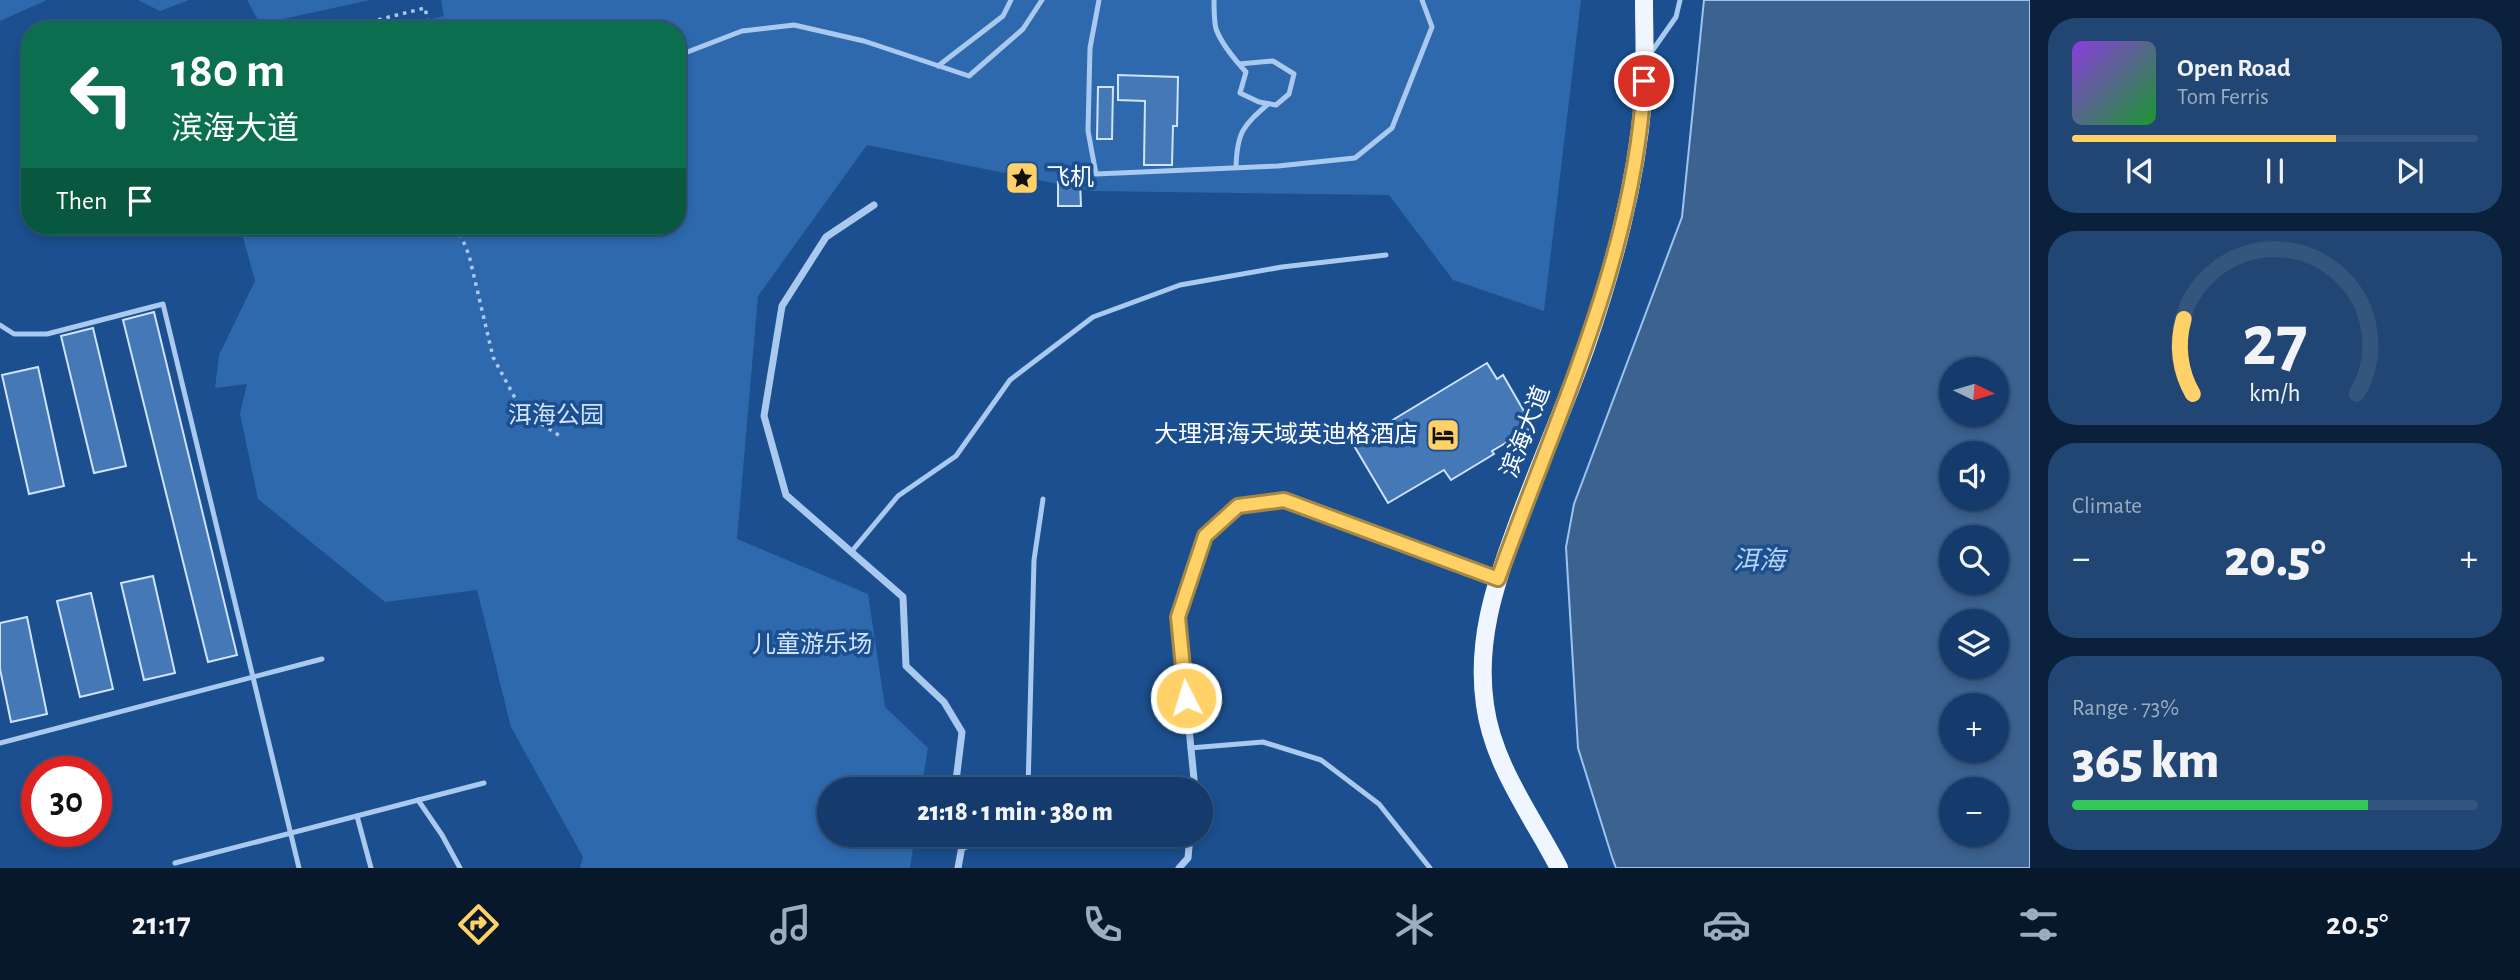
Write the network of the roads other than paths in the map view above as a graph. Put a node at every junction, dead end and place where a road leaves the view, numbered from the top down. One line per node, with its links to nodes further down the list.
1 (1011, 0): 11 (lane)
2 (1042, 0): 11 (lane)
3 (1099, 0): 13 (lane)
4 (1214, 0): 10 (lane)
5 (1422, 0): 13 (lane)
6 (1644, 0): 9 (main road, 滨海大道)
7 (1680, 0): 9 (lane)
8 (686, 53): 11 (lane)
9 (1645, 61): 19 (main road, 滨海大道)
10 (1238, 64): 12 (lane); 12 (lane)
11 (937, 66)
12 (1268, 104): 13 (lane)
13 (1236, 167)
14 (874, 205): 18 (street)
15 (1386, 255): 18 (lane)
16 (0, 325): 21 (lane)
17 (1043, 499): 25 (lane)
18 (852, 551): 24 (street)
19 (1498, 579): 23 (street); 41 (main road, 滨海大道)
20 (322, 659): 21 (lane)
21 (253, 677): 22 (lane); 30 (lane)
22 (0, 743)
23 (1190, 748): 26 (street); 40 (lane)
24 (956, 777)
25 (1028, 777)
26 (1194, 777)
27 (484, 783): 28 (lane)
28 (418, 800): 29 (lane); 37 (lane)
29 (357, 816): 30 (lane); 36 (lane)
30 (291, 833): 34 (lane); 35 (lane)
31 (967, 847): 33 (lane)
32 (1189, 847): 39 (street)
33 (961, 849): 38 (street)
34 (175, 863)
35 (299, 868)
36 (371, 868)
37 (460, 868)
38 (958, 868)
39 (1179, 868)
40 (1430, 868)
41 (1559, 868)

